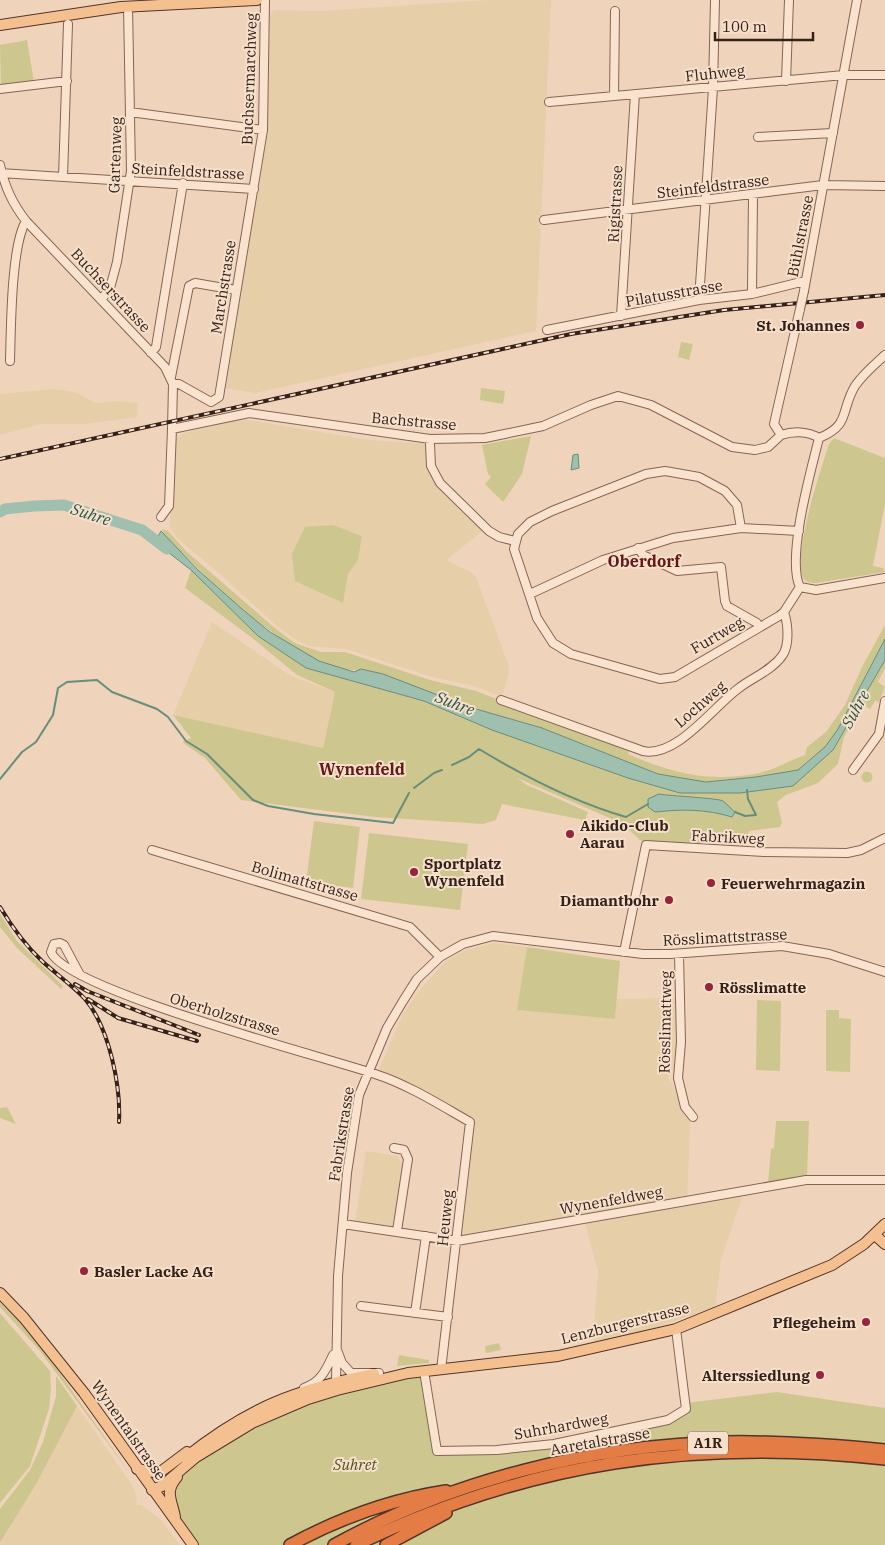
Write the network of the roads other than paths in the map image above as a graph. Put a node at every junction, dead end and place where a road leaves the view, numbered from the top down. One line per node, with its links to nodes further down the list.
1 (257, 0): 6 (main road)
2 (265, 0): 21 (street, Buchsermarchweg)
3 (715, 0): 15 (street)
4 (789, 0): 14 (street)
5 (857, 0): 11 (street, Bühlstrasse)
6 (153, 2): 7 (main road)
7 (128, 6): 10 (main road); 20 (street, Gartenweg)
8 (615, 11): 18 (street)
9 (68, 24): 13 (street)
10 (0, 25)
11 (844, 75): 12 (street, Fluhweg); 14 (street, Fluhweg); 22 (street, Bühlstrasse)
12 (885, 75)
13 (67, 81): 16 (street); 25 (street)
14 (786, 81): 15 (street, Fluhweg)
15 (713, 88): 17 (street, Fluhweg); 32 (street)
16 (0, 89)
17 (635, 94): 18 (street, Fluhweg); 33 (street, Rigistrasse)
18 (614, 96): 19 (street, Fluhweg)
19 (549, 102)
20 (130, 112): 21 (street); 26 (street, Gartenweg)
21 (263, 130): 30 (street, Buchsermarchweg)
22 (833, 132): 23 (street); 28 (street, Bühlstrasse)
23 (758, 137)
24 (1, 170): 25 (street, Steinfeldstrasse); 34 (street, Buchserstrasse)
25 (63, 178): 26 (street, Steinfeldstrasse)
26 (130, 182): 27 (street, Steinfeldstrasse); 39 (street, Gartenweg)
27 (184, 184): 30 (street, Steinfeldstrasse); 43 (street)
28 (823, 185): 29 (street, Steinfeldstrasse); 31 (street, Steinfeldstrasse); 36 (street, Bühlstrasse)
29 (885, 186)
30 (254, 189): 37 (street, Marchstrasse)
31 (753, 195): 32 (street, Steinfeldstrasse); 38 (street)
32 (704, 199): 33 (street, Steinfeldstrasse); 40 (street)
33 (628, 211): 35 (street, Steinfeldstrasse); 41 (street, Rigistrasse)
34 (26, 220): 39 (street, Buchserstrasse); 45 (street)
35 (544, 220)
36 (805, 281): 38 (street, Pilatusstrasse); 49 (street, Bühlstrasse, bridge)
37 (236, 290): 46 (street); 47 (street, Marchstrasse)
38 (752, 294): 40 (street, Pilatusstrasse)
39 (100, 300): 43 (street, Buchserstrasse)
40 (699, 300): 41 (street, Pilatusstrasse)
41 (621, 316): 42 (street, Pilatusstrasse)
42 (547, 330)
43 (150, 353): 46 (street, Buchserstrasse)
44 (885, 355): 50 (street)
45 (10, 361)
46 (172, 380): 47 (street, Buchserstrasse); 48 (street)
47 (220, 390)
48 (172, 429): 49 (street, Bachstrasse); 52 (street)
49 (781, 435): 50 (street)
50 (819, 438): 54 (street)
51 (430, 444): 55 (street)
52 (162, 517)
53 (741, 528): 54 (street); 55 (street); 56 (street)
54 (798, 531): 58 (street)
55 (515, 541): 59 (street, Furtweg)
56 (638, 548): 59 (street); 61 (street, Furtweg)
57 (885, 578): 58 (street)
58 (800, 587): 60 (street, Furtweg)
59 (530, 594): 61 (street, Furtweg)
60 (784, 612): 61 (street, Furtweg); 62 (street, Lochweg)
61 (759, 627)
62 (501, 700)
63 (885, 701): 64 (street)
64 (853, 770)
65 (885, 838): 67 (street, Fabrikweg)
66 (152, 850): 69 (street, Bolimattstrasse)
67 (624, 952): 68 (street, Rösslimattstrasse); 69 (street, Fabrikstrasse)
68 (679, 954): 70 (street, Rösslimattstrasse); 73 (street, Rösslimattweg)
69 (440, 956): 72 (street, Fabrikstrasse)
70 (885, 972)
71 (79, 973): 72 (street, Oberholzstrasse)
72 (367, 1072): 74 (street, Oberholzstrasse); 77 (street, Fabrikstrasse)
73 (693, 1117)
74 (470, 1122): 82 (street, Heuweg)
75 (394, 1148): 79 (street)
76 (885, 1180): 82 (street, Wynenfeldweg)
77 (343, 1224): 79 (street, Wynenfeldweg); 91 (street, Fabrikstrasse)
78 (885, 1224): 80 (main road, Lenzburgerstrasse)
79 (397, 1231): 81 (street, Wynenfeldweg)
80 (875, 1235): 83 (main road); 89 (main road, Lenzburgerstrasse)
81 (426, 1236): 82 (street, Wynenfeldweg); 87 (street, Heuweg)
82 (456, 1241): 88 (street, Heuweg)
83 (885, 1244)
84 (0, 1288): 90 (main road, Wynentalstrasse)
85 (0, 1294): 90 (main road, Wynentalstrasse)
86 (361, 1306): 87 (street)
87 (415, 1313): 88 (street)
88 (448, 1317): 92 (street, Heuweg)
89 (676, 1328): 92 (main road, Lenzburgerstrasse); 93 (street, Suhrhardweg)
90 (38, 1335): 102 (main road, Wynentalstrasse)
91 (336, 1348): 94 (street); 96 (street, Fabrikstrasse); 97 (street, Fabrikstrasse)
92 (441, 1370): 93 (main road, Lenzburgerstrasse)
93 (424, 1371): 95 (main road, Lenzburgerstrasse)
94 (379, 1373): 95 (main road, Lenzburgerstrasse); 96 (main road, Lenzburgerstrasse)
95 (408, 1373): 96 (main road, Lenzburgerstrasse)
96 (337, 1386): 97 (main road, Lenzburgerstrasse); 100 (main road, Lenzburgerstrasse)
97 (277, 1400): 98 (main road, Lenzburgerstrasse)
98 (206, 1439): 102 (main road); 105 (main road, Lenzburgerstrasse)
99 (885, 1450): 103 (highway, Aaretalstrasse / A1R)
100 (200, 1456): 105 (main road, Lenzburgerstrasse); 106 (main road)
101 (885, 1459): 104 (highway, Aaretalstrasse / A1R)
102 (137, 1469): 105 (main road, Wynentalstrasse)
103 (468, 1488): 108 (highway); 109 (highway, Aaretalstrasse / A1R)
104 (499, 1488): 110 (highway, Aaretalstrasse / A1R); 111 (highway)
105 (152, 1490): 106 (main road, Wynentalstrasse)
106 (176, 1520): 107 (main road, Wynentalstrasse)
107 (193, 1545)
108 (290, 1545)
109 (334, 1545)
110 (356, 1545)
111 (386, 1545)

